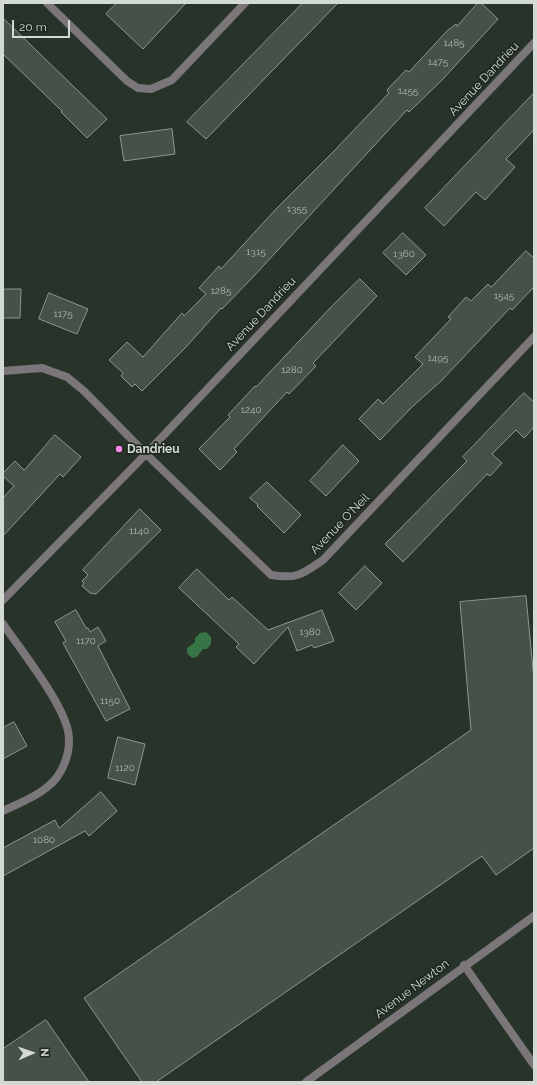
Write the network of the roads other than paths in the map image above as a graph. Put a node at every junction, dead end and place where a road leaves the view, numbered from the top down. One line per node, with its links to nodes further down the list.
1 (47, 3): 2 (street)
2 (245, 3)
3 (534, 43): 6 (street, Avenue Dandrieu)
4 (534, 337): 6 (street, Avenue O'Neil)
5 (3, 371): 6 (street, Avenue O'Neil)
6 (146, 454): 7 (street, Avenue Dandrieu)
7 (3, 600)
8 (3, 624): 9 (street)
9 (3, 811)
10 (534, 916): 11 (street, Avenue Newton)
11 (464, 965): 12 (street); 13 (street, Avenue Newton)
12 (534, 1065)
13 (306, 1082)

